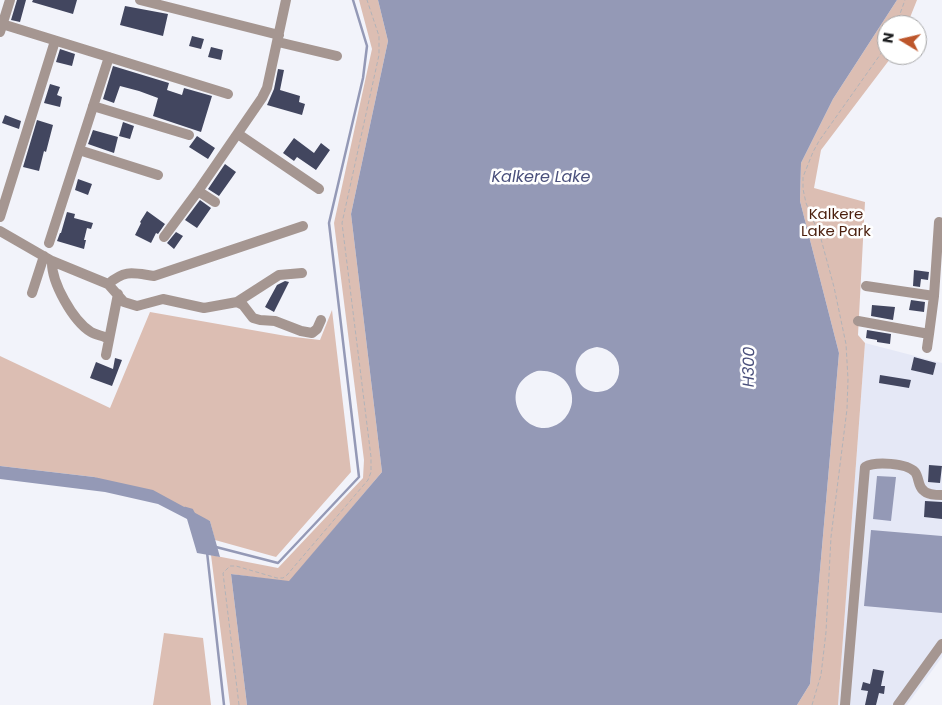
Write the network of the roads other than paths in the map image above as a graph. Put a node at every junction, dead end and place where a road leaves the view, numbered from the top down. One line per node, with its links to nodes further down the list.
1 (10, 0): 4 (street)
2 (140, 0): 5 (street)
3 (286, 0): 5 (street)
4 (1, 28): 6 (street)
5 (278, 39): 7 (street); 11 (street)
6 (55, 41): 8 (street); 18 (street)
7 (337, 56)
8 (109, 57): 9 (street); 10 (street)
9 (228, 94)
10 (93, 106): 12 (street); 13 (street)
11 (238, 134): 15 (street); 16 (street)
12 (189, 135)
13 (79, 150): 14 (street); 23 (street)
14 (158, 174)
15 (319, 189)
16 (198, 191): 17 (street); 22 (street)
17 (215, 202)
18 (0, 218)
19 (942, 222): 30 (street)
20 (303, 226): 26 (street)
21 (0, 231): 24 (street)
22 (164, 237)
23 (49, 243)
24 (48, 259): 26 (street); 28 (street); 35 (street)
25 (302, 273): 31 (street)
26 (108, 284): 29 (street)
27 (866, 286): 30 (street)
28 (32, 293)
29 (118, 294): 31 (street); 35 (street)
30 (934, 296): 34 (street)
31 (237, 302): 32 (street)
32 (321, 320)
33 (858, 321): 34 (street)
34 (929, 334): 36 (street)
35 (109, 339): 37 (street)
36 (927, 348)
37 (106, 355)
38 (942, 495): 40 (street)
39 (942, 644): 41 (street)
40 (845, 705)
41 (898, 705)

